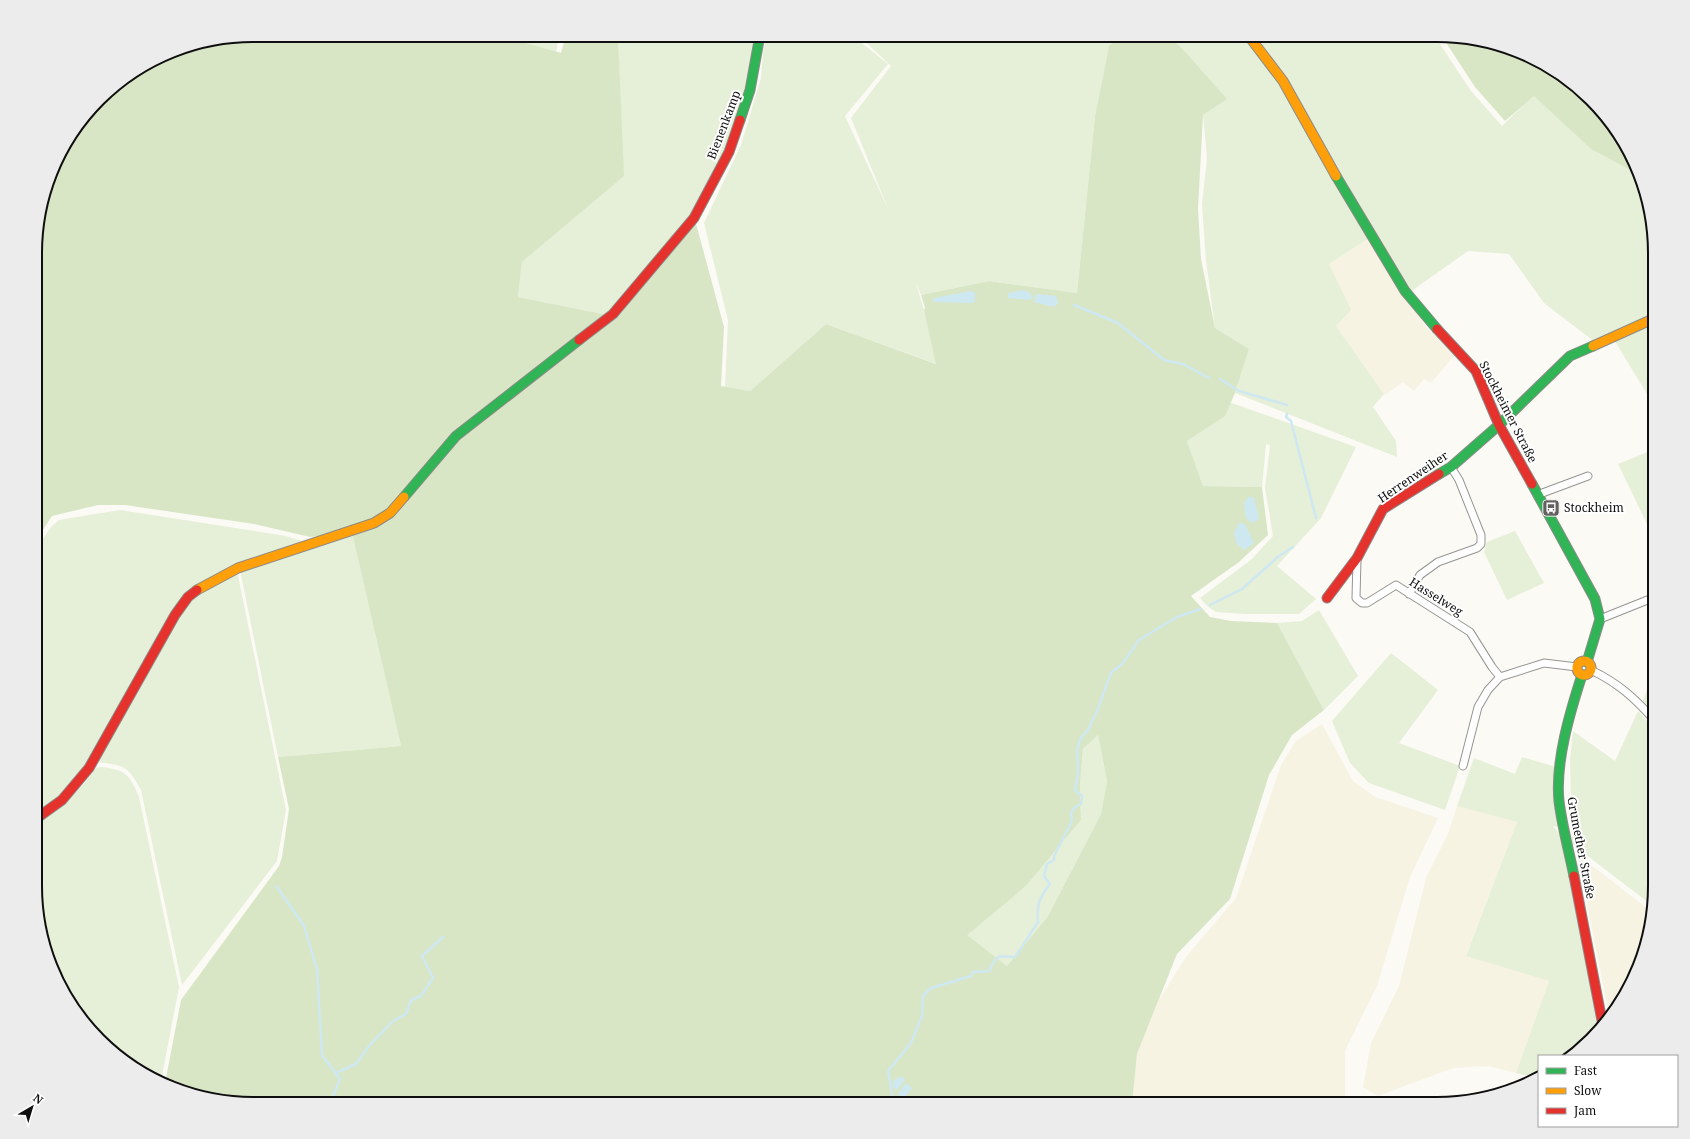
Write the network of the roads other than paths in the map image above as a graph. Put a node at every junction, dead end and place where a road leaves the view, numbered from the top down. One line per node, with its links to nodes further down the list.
1 (759, 42): 19 (street, Bienenkamp)
2 (1253, 42): 4 (street, Stockheimer Straße)
3 (1648, 321): 4 (street, Herrenweiher)
4 (1499, 425): 5 (street, Herrenweiher); 7 (street, Stockheimer Straße)
5 (1451, 467): 8 (street, Herrenweiher); 9 (street)
6 (1588, 476): 7 (street)
7 (1538, 495): 12 (street, Stockheimer Straße)
8 (1357, 558): 9 (street, Hasselweg); 10 (street, Herrenweiher)
9 (1409, 594): 16 (street, Hasselweg)
10 (1327, 598)
11 (1648, 600): 12 (street)
12 (1600, 619): 13 (street, Stockheimer Straße)
13 (1589, 666): 14 (street); 15 (street); 17 (street)
14 (1577, 667): 15 (street); 16 (street)
15 (1582, 675): 20 (street, Grumether Straße)
16 (1500, 677): 18 (street)
17 (1648, 715)
18 (1463, 766)
19 (42, 814)
20 (1601, 1018)

